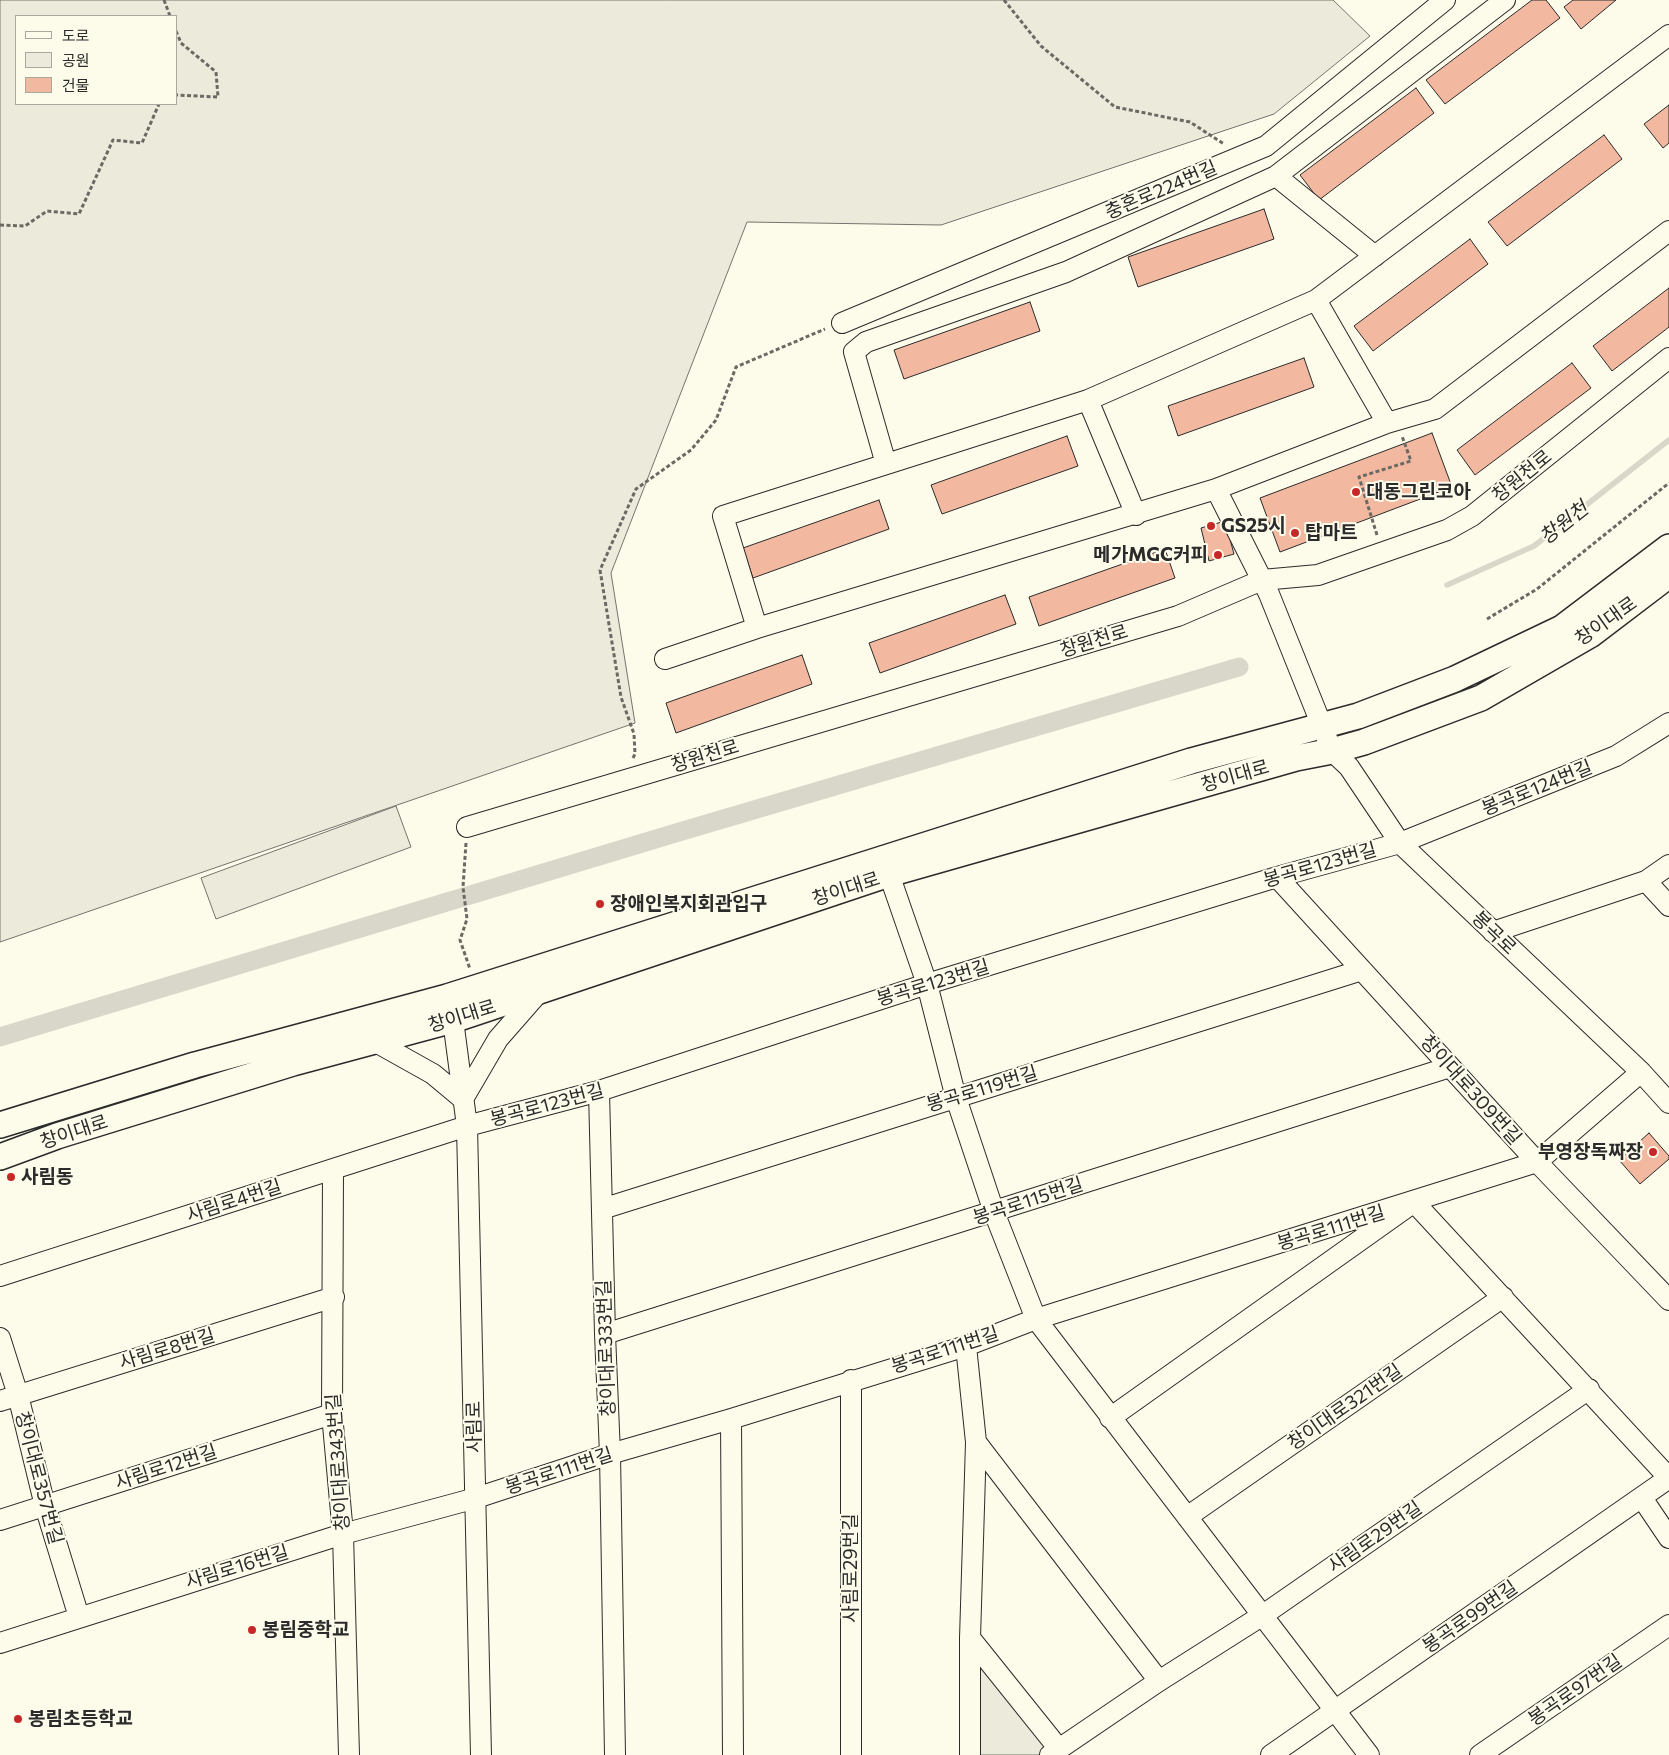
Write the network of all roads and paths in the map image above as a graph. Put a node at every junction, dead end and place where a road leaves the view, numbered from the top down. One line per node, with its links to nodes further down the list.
1 (164, 0): 5 (path)
2 (1004, 0): 10 (path)
3 (1445, 0): 10 (street, 충혼로224번길)
4 (1506, 0): 11 (street)
5 (170, 15)
6 (1669, 35): 14 (street)
7 (178, 36): 8 (path)
8 (178, 95)
9 (159, 105): 12 (path)
10 (1243, 156): 16 (street, 충혼로224번길)
11 (1276, 176): 14 (street); 20 (street)
12 (0, 225)
13 (1669, 231): 19 (street)
14 (1375, 256): 15 (street)
15 (1316, 300): 18 (street); 19 (street)
16 (842, 324): 34 (path)
17 (1669, 358): 25 (street, 창원천로)
18 (1088, 400): 20 (street); 23 (street)
19 (1392, 422): 22 (street); 25 (path)
20 (886, 464): 29 (street)
21 (1669, 483): 28 (path)
22 (1216, 489): 23 (street); 27 (street)
23 (1136, 515): 29 (street)
24 (1669, 548): 32 (main road, 창이대로)
25 (1384, 552): 27 (street, 창원천로)
26 (1669, 575): 33 (main road, 창이대로)
27 (1266, 587): 32 (street); 34 (street, 창원천로)
28 (1487, 619)
29 (756, 628): 30 (street)
30 (664, 659)
31 (1669, 723): 36 (street, 봉곡로124번길)
32 (1323, 728): 33 (street); 48 (main road, 창이대로)
33 (1332, 751): 36 (street, 봉곡로); 39 (main road, 창이대로)
34 (621, 782): 35 (street, 창원천로)
35 (467, 827)
36 (1400, 843): 40 (street, 봉곡로123번길); 43 (street, 봉곡로)
37 (466, 854): 44 (path)
38 (1669, 866): 41 (street)
39 (889, 874): 46 (street); 47 (main road, 창이대로)
40 (1277, 877): 45 (street, 창이대로309번길); 46 (street, 봉곡로123번길)
41 (1646, 881): 42 (street); 43 (street)
42 (1669, 906)
43 (1494, 932): 51 (street, 봉곡로)
44 (460, 940)
45 (1362, 970): 50 (street, 창이대로309번길); 53 (street, 봉곡로119번길)
46 (927, 984): 52 (street, 봉곡로123번길); 53 (street)
47 (541, 991): 48 (main road, 창이대로); 54 (street)
48 (450, 1009): 49 (main road, 창이대로); 54 (street, 사림로); 56 (main road, 창이대로)
49 (374, 1041): 54 (street); 58 (main road, 창이대로)
50 (1450, 1067): 59 (street, 창이대로309번길); 63 (street, 봉곡로115번길)
51 (1641, 1072): 55 (street, 봉곡로); 59 (street, 봉곡로111번길)
52 (599, 1091): 57 (street, 봉곡로123번길); 62 (street, 창이대로333번길)
53 (956, 1098): 62 (street, 봉곡로119번길); 63 (street)
54 (463, 1099): 57 (street, 사림로)
55 (1669, 1104)
56 (0, 1124)
57 (467, 1126): 60 (street, 사림로4번길); 81 (street, 사림로)
58 (0, 1157)
59 (1537, 1162): 61 (street, 봉곡로111번길); 67 (street, 창이대로309번길)
60 (333, 1170): 64 (street, 사림로4번길); 65 (street, 창이대로343번길)
61 (1414, 1202): 66 (street); 68 (street, 봉곡로111번길); 76 (street)
62 (602, 1209): 69 (street, 창이대로333번길)
63 (994, 1212): 68 (street); 69 (street, 봉곡로115번길)
64 (0, 1276)
65 (334, 1297): 74 (street, 사림로8번길); 75 (street, 창이대로343번길)
66 (1504, 1297): 73 (street); 84 (street, 창이대로321번길)
67 (1669, 1300)
68 (1036, 1319): 71 (street, 봉곡로111번길); 76 (street)
69 (605, 1334): 79 (street, 창이대로333번길)
70 (0, 1338): 74 (street, 창이대로357번길)
71 (966, 1346): 72 (street, 봉곡로111번길); 78 (street)
72 (851, 1380): 77 (street, 봉곡로111번길); 100 (street, 사림로29번길)
73 (1589, 1389): 80 (street); 88 (street, 사림로29번길)
74 (9, 1398): 83 (street, 창이대로357번길)
75 (332, 1414): 83 (street, 사림로12번길); 86 (street, 창이대로343번길)
76 (1110, 1418): 84 (street)
77 (731, 1419): 79 (street, 봉곡로111번길); 99 (street)
78 (976, 1442): 91 (street); 93 (street)
79 (610, 1454): 81 (street, 봉곡로111번길); 98 (street, 창이대로333번길)
80 (1669, 1478): 82 (street, 봉곡로99번길)
81 (476, 1498): 86 (street, 사림로16번길); 97 (street, 사림로)
82 (1642, 1498): 87 (street); 94 (street, 봉곡로99번길)
83 (45, 1506): 85 (street, 사림로12번길); 89 (street, 창이대로357번길)
84 (1187, 1517): 88 (street)
85 (0, 1520)
86 (343, 1534): 89 (street, 사림로16번길); 96 (street, 창이대로343번길)
87 (1669, 1538)
88 (1263, 1615): 93 (street, 사림로29번길); 94 (street)
89 (79, 1617): 92 (street, 사림로16번길)
90 (1669, 1624): 104 (street, 봉곡로97번길)
91 (970, 1638): 95 (street, 사림로29번길); 101 (street)
92 (0, 1643)
93 (1159, 1680): 95 (street, 사림로29번길)
94 (1334, 1711): 102 (street, 봉곡로99번길); 103 (street)
95 (1055, 1752)
96 (348, 1755)
97 (480, 1755)
98 (615, 1755)
99 (733, 1755)
100 (850, 1755)
101 (970, 1755)
102 (1271, 1755)
103 (1369, 1755)
104 (1480, 1755)

